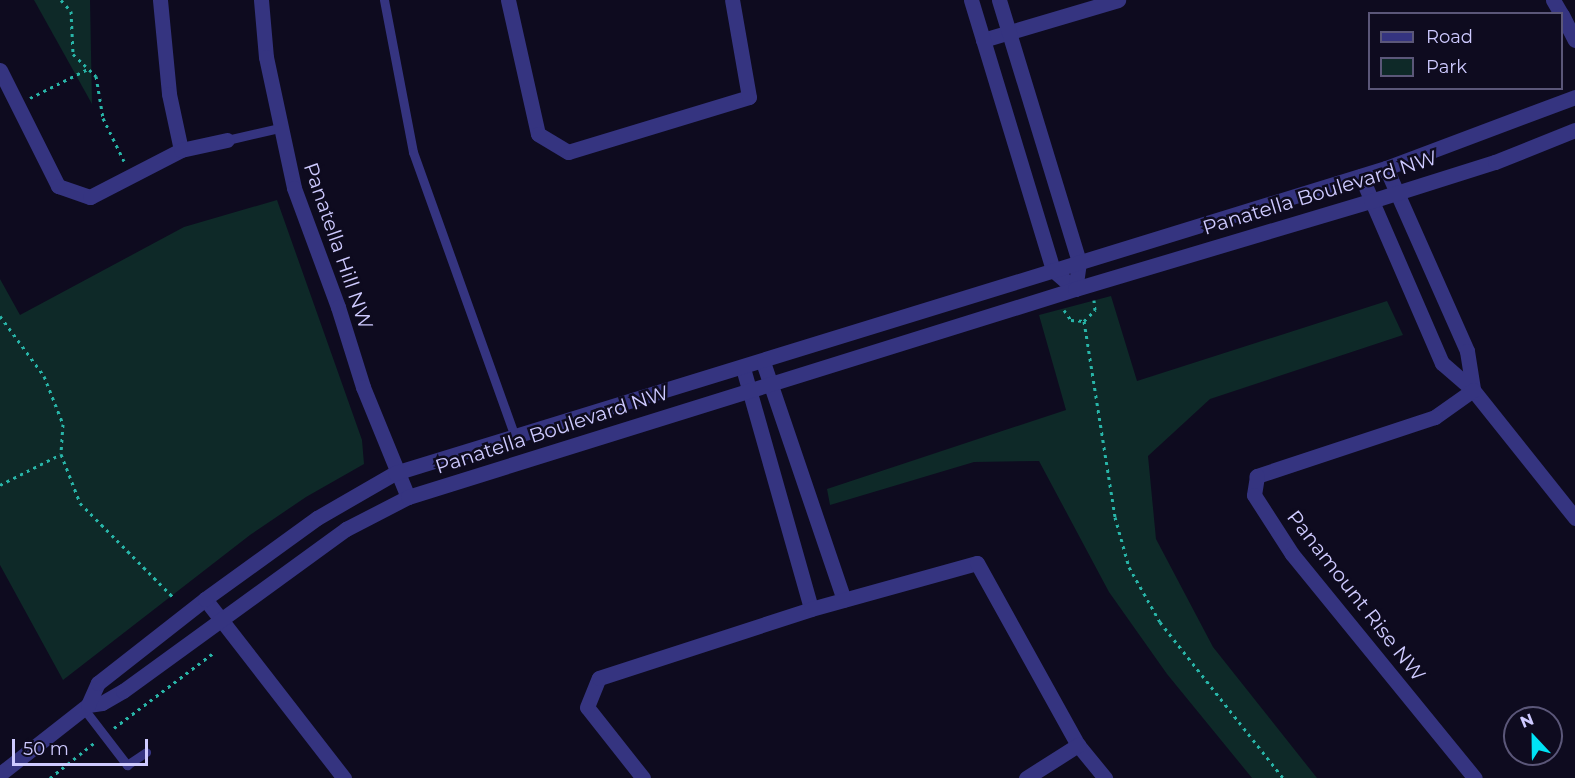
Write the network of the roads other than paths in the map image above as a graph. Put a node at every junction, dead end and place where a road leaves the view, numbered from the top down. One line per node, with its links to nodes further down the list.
1 (160, 0): 18 (street)
2 (261, 0): 15 (street, Panatella Hill NW)
3 (384, 0): 31 (lane)
4 (508, 0): 5 (street)
5 (732, 0)
6 (971, 0): 11 (street)
7 (999, 0): 10 (street)
8 (1118, 0): 10 (street)
9 (1563, 18): 12 (street)
10 (1010, 32): 11 (street); 23 (street)
11 (983, 40): 24 (street)
12 (1575, 40)
13 (0, 70): 18 (street)
14 (1575, 97): 19 (street, Panatella Boulevard NW)
15 (279, 128): 17 (lane); 32 (street, Panatella Hill NW)
16 (1575, 130): 21 (street, Panatella Boulevard NW)
17 (227, 140): 18 (street)
18 (181, 150)
19 (1386, 168): 20 (street, Panatella Boulevard NW); 21 (street)
20 (1361, 176): 22 (street); 23 (street, Panatella Boulevard NW)
21 (1398, 193): 22 (street, Panatella Boulevard NW); 30 (street)
22 (1371, 201): 25 (street, Panatella Boulevard NW); 30 (street)
23 (1079, 262): 24 (street, Panatella Boulevard NW); 25 (street)
24 (1053, 270): 25 (street); 26 (street, Panatella Boulevard NW)
25 (1083, 287): 28 (street, Panatella Boulevard NW)
26 (763, 362): 27 (street, Panatella Boulevard NW); 28 (street)
27 (742, 368): 29 (street); 31 (street, Panatella Boulevard NW)
28 (771, 384): 29 (street, Panatella Boulevard NW); 36 (street)
29 (749, 390): 33 (street, Panatella Boulevard NW); 37 (street)
30 (1473, 390): 34 (street); 47 (street, Panamount Rise NW)
31 (515, 437): 32 (street, Panatella Boulevard NW)
32 (395, 473): 33 (street, Panatella Hill NW); 35 (street, Panatella Boulevard NW)
33 (408, 497): 38 (street, Panatella Boulevard NW)
34 (1575, 518)
35 (205, 599): 38 (street); 39 (street, Panatella Boulevard NW)
36 (843, 600): 37 (street); 40 (street)
37 (811, 609): 44 (street)
38 (221, 619): 39 (street, Panatella Boulevard NW); 43 (street)
39 (86, 707): 41 (lane); 42 (street, Panatella Boulevard NW)
40 (1078, 745): 45 (street); 46 (street)
41 (146, 752)
42 (0, 774)
43 (344, 778)
44 (643, 778)
45 (1026, 778)
46 (1105, 778)
47 (1474, 778)

